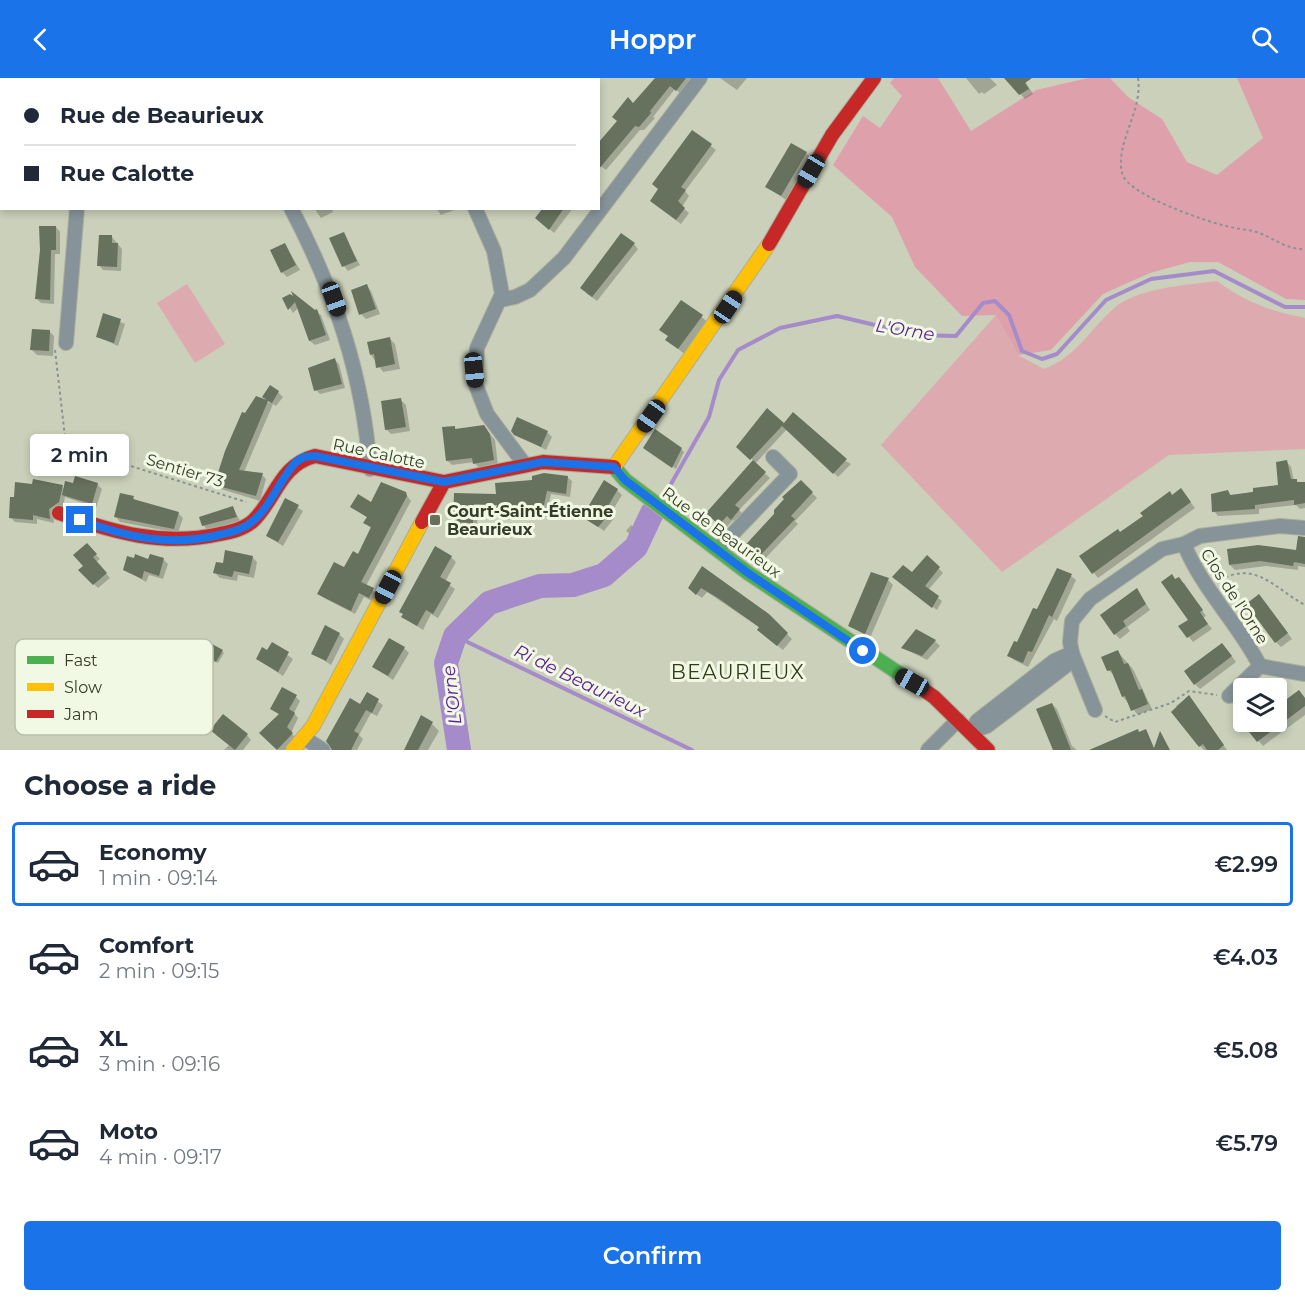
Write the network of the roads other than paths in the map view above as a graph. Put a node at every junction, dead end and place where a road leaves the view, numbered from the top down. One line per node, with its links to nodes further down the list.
1 (700, 78): 6 (street)
2 (874, 78): 10 (street)
3 (77, 210): 7 (street)
4 (292, 210): 11 (street)
5 (476, 210): 6 (street)
6 (500, 300): 9 (street)
7 (66, 343)
8 (773, 458): 16 (street)
9 (525, 465): 10 (street); 12 (street)
10 (614, 467): 16 (street, Rue de Beaurieux)
11 (370, 469): 12 (street, Rue Calotte); 13 (street, Rue Calotte)
12 (444, 482): 24 (street)
13 (59, 513)
14 (1305, 528): 15 (street, Clos de l'Orne)
15 (1184, 544): 17 (street, Clos de l'Orne); 18 (street, Clos de l'Orne)
16 (718, 549): 22 (street, Rue de Beaurieux)
17 (1072, 653): 21 (street, Clos de l'Orne); 23 (street)
18 (1260, 666): 19 (street, Clos de l'Orne); 20 (street, Clos de l'Orne)
19 (1305, 674)
20 (1229, 696)
21 (1095, 710)
22 (958, 720): 23 (street, Rue de Beaurieux); 27 (street)
23 (971, 731): 28 (street, Rue de Beaurieux)
24 (304, 738): 25 (street); 26 (street)
25 (293, 750)
26 (323, 750)
27 (928, 750)
28 (988, 750)

